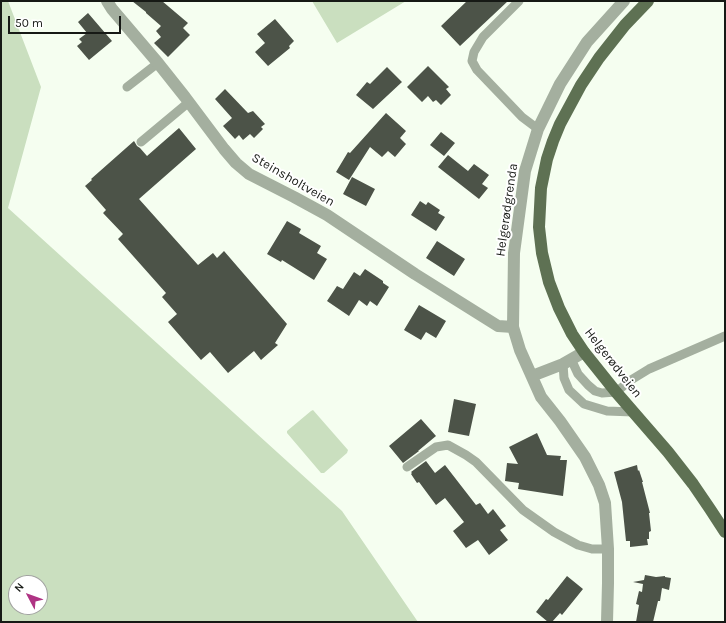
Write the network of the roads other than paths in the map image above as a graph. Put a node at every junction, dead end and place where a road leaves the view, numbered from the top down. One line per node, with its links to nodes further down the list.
1 (107, 1): 5 (street, Steinsholtveien)
2 (519, 1): 8 (lane)
3 (624, 1): 8 (street, Helgerødgrenda)
4 (648, 1): 12 (main road, Helgerødveien)
5 (158, 63): 6 (lane); 7 (street, Steinsholtveien)
6 (127, 87)
7 (188, 102): 9 (lane); 10 (street, Steinsholtveien)
8 (538, 129): 10 (street, Helgerødgrenda)
9 (141, 142)
10 (513, 328): 14 (street, Helgerødgrenda)
11 (725, 336): 15 (lane)
12 (584, 352): 13 (street); 15 (main road, Helgerødveien)
13 (567, 362): 14 (street); 15 (lane); 16 (lane)
14 (532, 376): 19 (street, Helgerødgrenda)
15 (616, 392): 16 (main road, Helgerødveien)
16 (633, 412): 18 (main road, Helgerødveien)
17 (407, 467): 19 (lane)
18 (725, 532)
19 (608, 550): 20 (street, Helgerødgrenda)
20 (607, 622)

